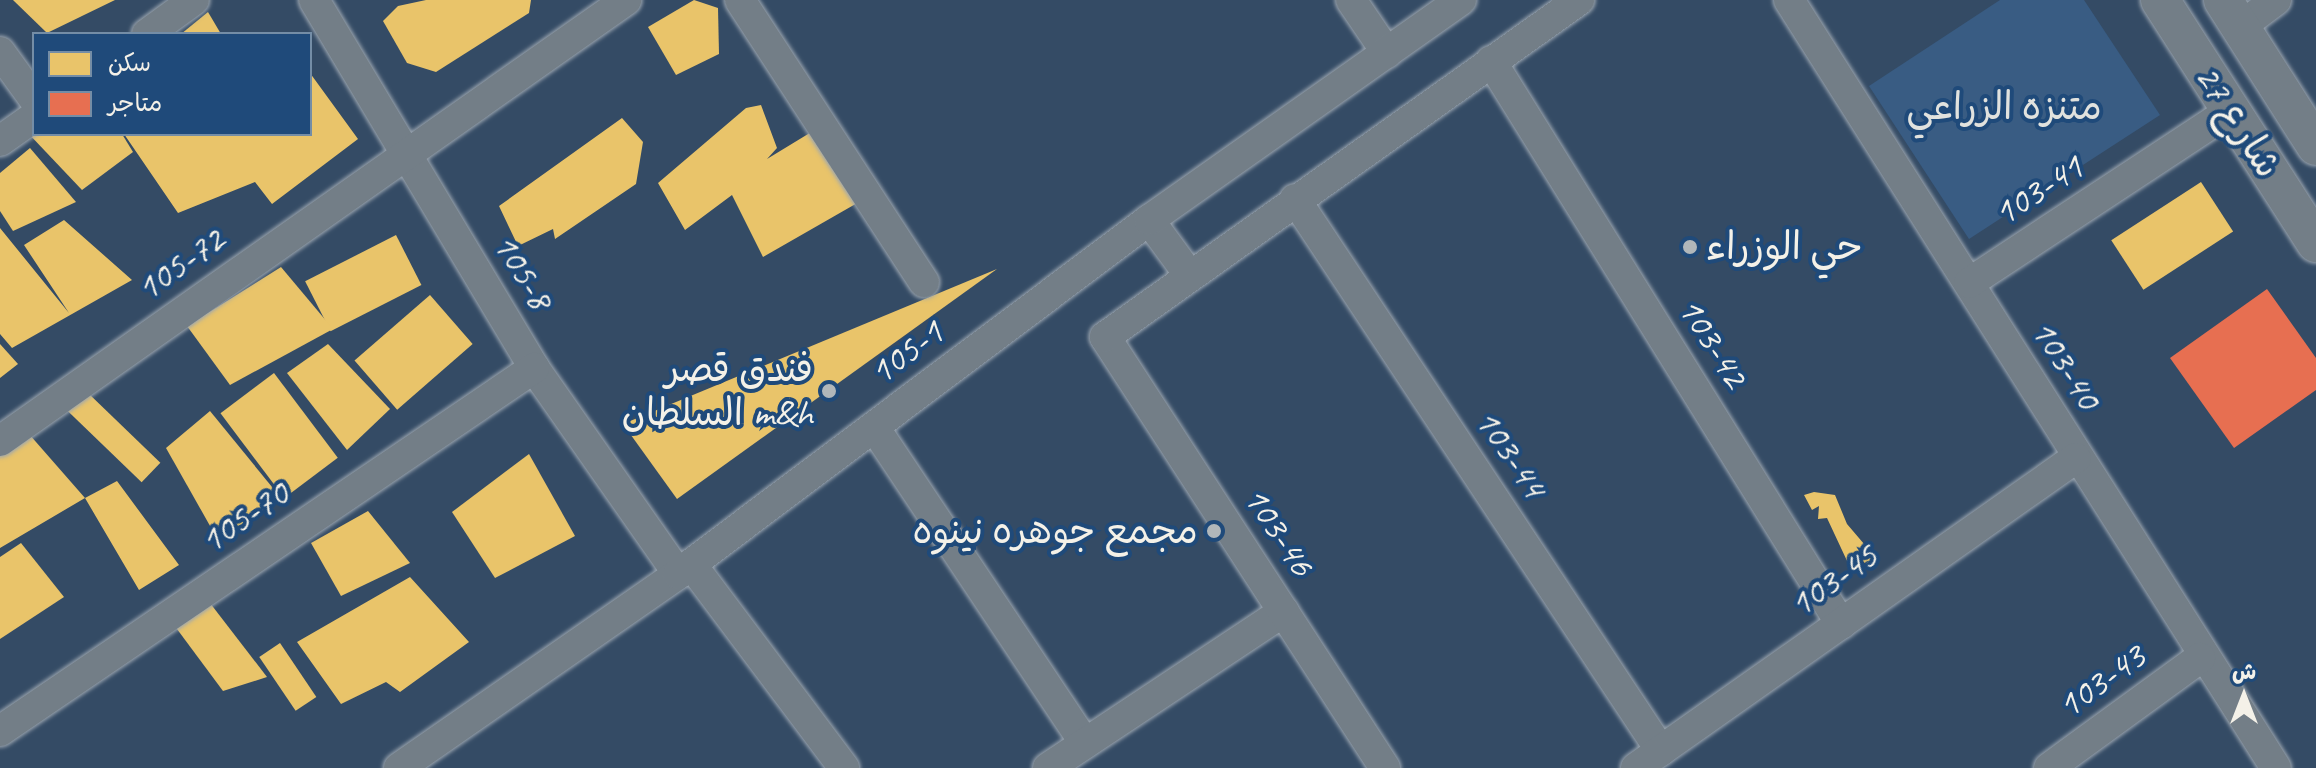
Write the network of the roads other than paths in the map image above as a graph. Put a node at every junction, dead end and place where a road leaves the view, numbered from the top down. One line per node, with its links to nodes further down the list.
1 (194, 0): 12 (street)
2 (314, 0): 21 (street, 105-8)
3 (626, 0): 21 (street, 105-72)
4 (740, 0): 26 (street)
5 (1351, 0): 14 (street)
6 (1461, 0): 14 (street, 105-1)
7 (1579, 0): 15 (street)
8 (1789, 0): 27 (street, 103-40)
9 (2160, 0): 17 (main road, شارع 27)
10 (2276, 0): 11 (street)
11 (2231, 13): 20 (main road, شارع 27)
12 (150, 32)
13 (0, 52): 16 (street)
14 (1387, 53): 23 (street, 105-1)
15 (1491, 61): 22 (street); 34 (street, 103-42)
16 (32, 96)
17 (2231, 110): 24 (main road, شارع 27); 27 (street, 103-41)
18 (32, 118): 19 (street)
19 (0, 141)
20 (2316, 146)
21 (407, 152): 28 (street, 105-8); 30 (street, 105-72)
22 (1295, 199): 25 (street); 38 (street, 103-44)
23 (1149, 220): 25 (street); 29 (street, 105-1)
24 (2316, 243)
25 (1188, 273): 33 (street, 103-46)
26 (924, 282)
27 (1969, 283): 31 (street, 103-40)
28 (534, 368): 32 (street, 105-8); 36 (street, 105-70)
29 (874, 427): 32 (street, 105-1); 37 (street)
30 (0, 441)
31 (2076, 458): 34 (street, 103-45); 35 (street, 103-40)
32 (684, 569): 39 (street, 105-1); 40 (street, 105-8)
33 (1284, 611): 37 (street); 42 (street, 103-46)
34 (1841, 624): 38 (street, 103-45)
35 (2200, 658): 43 (street, 103-43); 44 (street, 103-40)
36 (0, 731)
37 (1085, 743): 41 (street)
38 (1648, 760)
39 (399, 768)
40 (844, 768)
41 (1048, 768)
42 (1385, 768)
43 (2049, 768)
44 (2276, 768)

